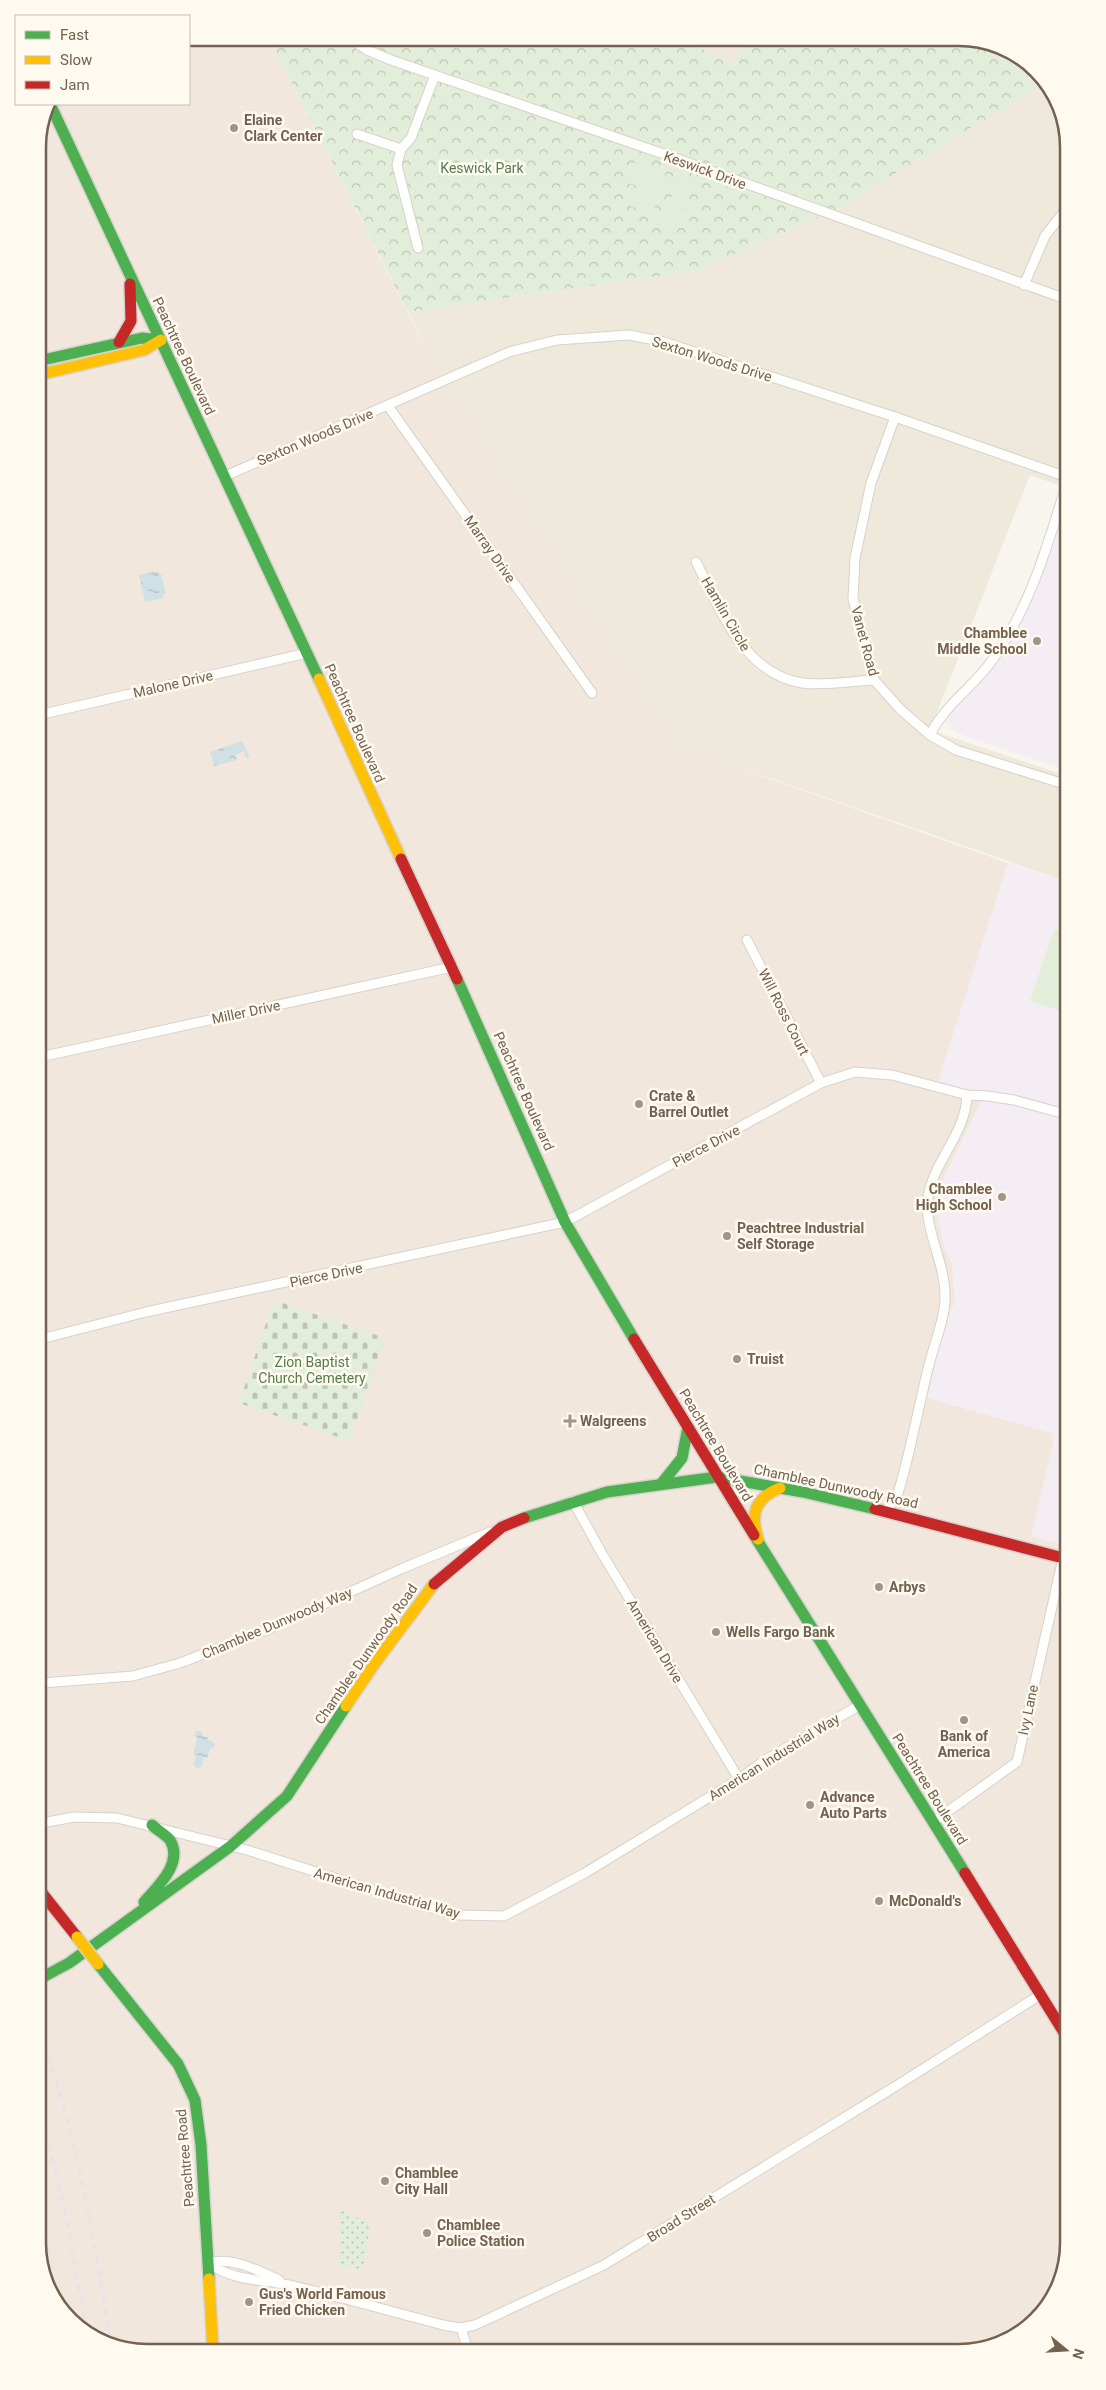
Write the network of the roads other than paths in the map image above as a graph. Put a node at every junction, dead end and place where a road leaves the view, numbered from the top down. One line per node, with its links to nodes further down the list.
1 (361, 46): 2 (street, Keswick Drive)
2 (435, 74): 5 (street); 9 (street, Keswick Drive)
3 (53, 111): 8 (main road, Peachtree Boulevard)
4 (357, 134): 5 (street)
5 (401, 149): 7 (street)
6 (1060, 217): 9 (street)
7 (418, 248)
8 (129, 273): 11 (main road, Peachtree Boulevard); 12 (main road)
9 (1024, 285): 10 (street, Keswick Drive)
10 (1060, 297)
11 (161, 340): 12 (main road); 14 (main road); 18 (main road, Peachtree Boulevard)
12 (119, 342): 13 (main road)
13 (46, 359)
14 (46, 373)
15 (388, 406): 16 (street, Sexton Woods Drive); 18 (street, Sexton Woods Drive); 23 (street, Marray Drive)
16 (895, 417): 17 (street, Sexton Woods Drive); 22 (street, Vanet Road)
17 (1060, 475)
18 (223, 478): 21 (main road, Peachtree Boulevard)
19 (1060, 506): 25 (street)
20 (696, 562): 22 (street, Hamlin Circle)
21 (306, 653): 24 (street, Malone Drive); 28 (main road, Peachtree Boulevard)
22 (874, 680): 25 (street, Vanet Road)
23 (592, 692)
24 (46, 713)
25 (930, 735): 26 (street, Vanet Road)
26 (1060, 783)
27 (747, 940): 30 (street, Will Ross Court)
28 (452, 967): 29 (street, Miller Drive); 33 (main road, Peachtree Boulevard)
29 (46, 1056)
30 (821, 1083): 31 (street, Pierce Drive); 33 (street, Pierce Drive)
31 (967, 1095): 32 (street, Pierce Drive); 39 (street)
32 (1060, 1113)
33 (565, 1222): 34 (street, Pierce Drive); 35 (main road, Peachtree Boulevard)
34 (46, 1338)
35 (688, 1427): 36 (main road, Peachtree Boulevard); 37 (main road)
36 (717, 1477): 37 (main road, Chamblee Dunwoody Road); 38 (main road, Chamblee Dunwoody Road); 44 (main road, Peachtree Boulevard)
37 (662, 1483): 40 (main road, Chamblee Dunwoody Road)
38 (780, 1488): 41 (main road, Chamblee Dunwoody Road); 44 (main road)
39 (898, 1493): 41 (street); 42 (street)
40 (573, 1501): 43 (main road, Chamblee Dunwoody Road); 49 (street, American Drive)
41 (886, 1511): 42 (main road, Chamblee Dunwoody Road)
42 (902, 1515): 45 (main road, Chamblee Dunwoody Road)
43 (502, 1527): 47 (street, Chamblee Dunwoody Way); 53 (main road, Chamblee Dunwoody Road)
44 (760, 1546): 48 (main road, Peachtree Boulevard)
45 (1060, 1557)
46 (1060, 1579): 50 (street, Ivy Lane)
47 (46, 1683)
48 (860, 1704): 49 (street, American Industrial Way); 50 (main road, Peachtree Boulevard)
49 (739, 1779): 53 (street, American Industrial Way)
50 (933, 1822): 57 (main road, Peachtree Boulevard)
51 (46, 1823): 52 (street, American Industrial Way)
52 (152, 1825): 53 (street, American Industrial Way); 55 (main road)
53 (231, 1846): 55 (main road, Chamblee Dunwoody Road)
54 (46, 1897): 59 (main road, Peachtree Road, bridge)
55 (131, 1918): 56 (main road, Chamblee Dunwoody Road)
56 (46, 1975)
57 (1040, 1994): 58 (main road, Peachtree Boulevard); 60 (street, Broad Street)
58 (1060, 2026)
59 (209, 2263): 60 (street); 61 (main road, Peachtree Road)
60 (461, 2328): 62 (street)
61 (213, 2344)
62 (466, 2344)

